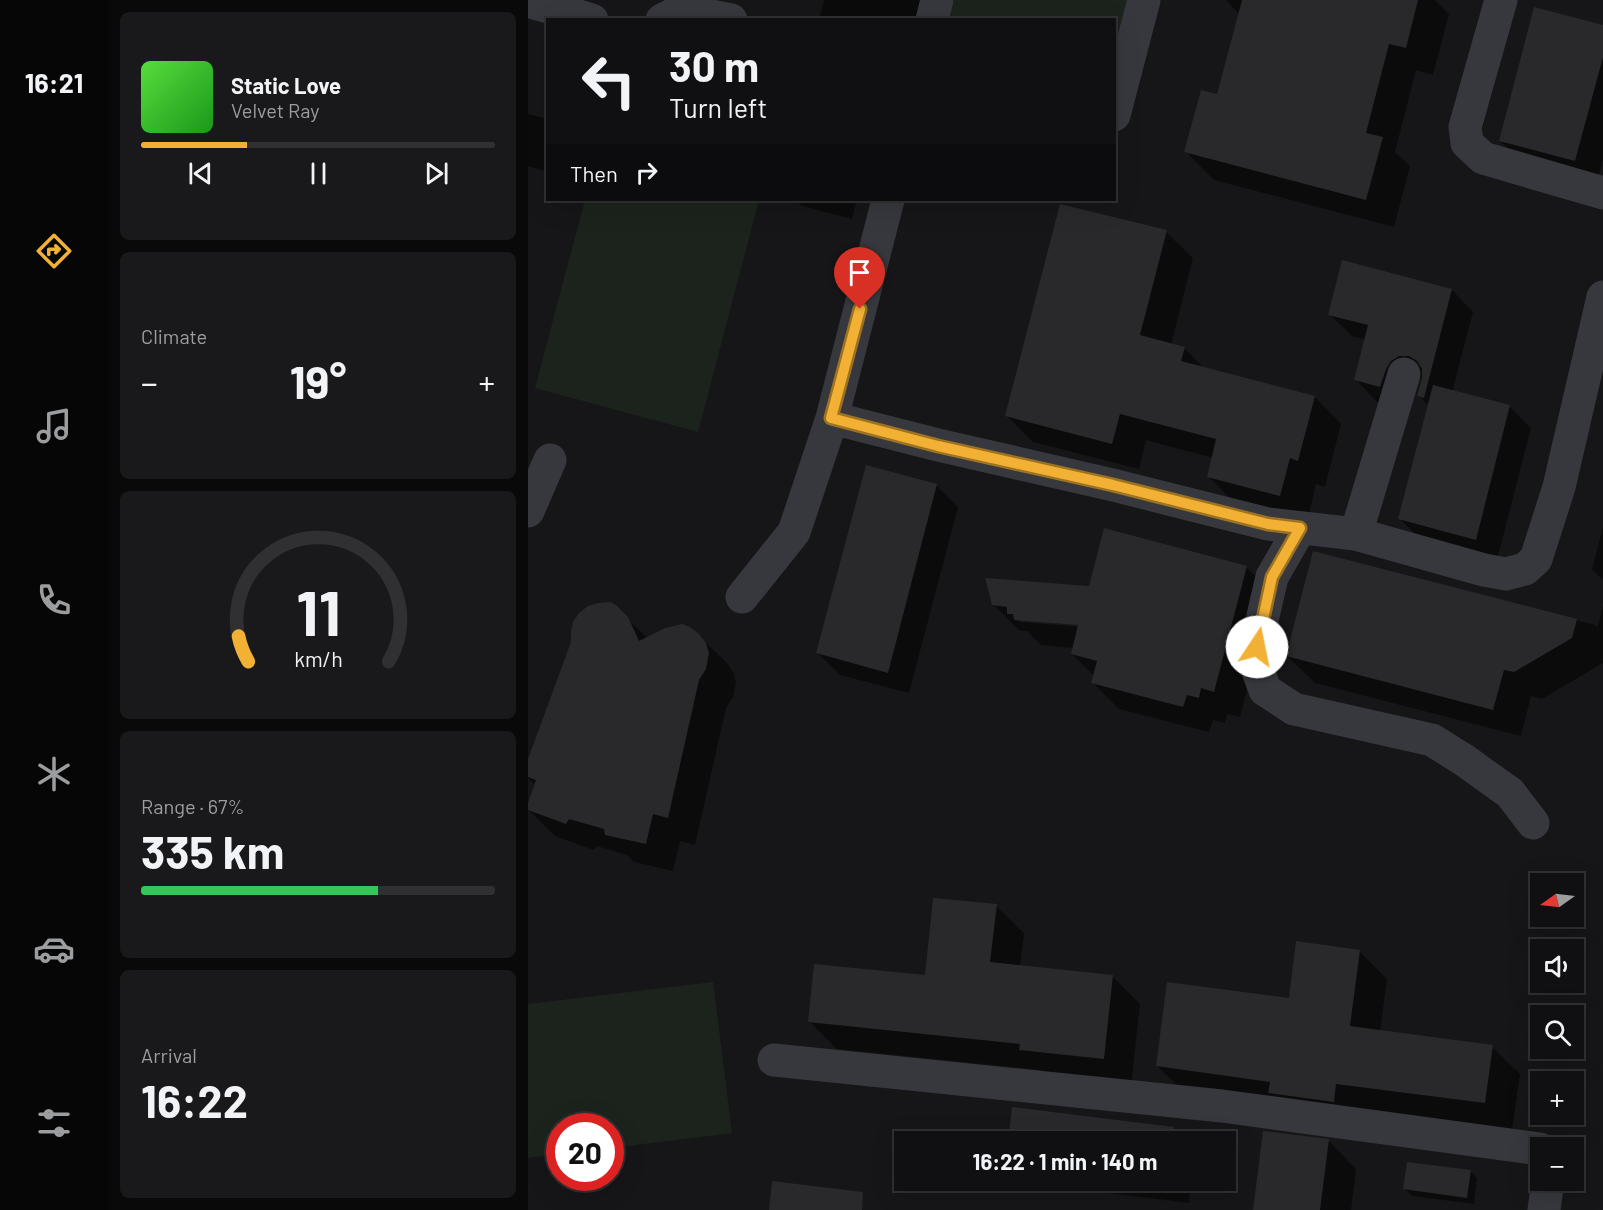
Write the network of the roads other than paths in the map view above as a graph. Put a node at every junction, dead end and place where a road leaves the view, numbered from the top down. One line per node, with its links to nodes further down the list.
1 (659, 0): 7 (lane)
2 (937, 0): 10 (lane)
3 (1144, 0): 11 (lane)
4 (1501, 0): 12 (lane)
5 (528, 1): 6 (lane)
6 (585, 18)
7 (655, 18)
8 (666, 18): 9 (lane)
9 (728, 18)
10 (932, 18)
11 (1116, 108)
12 (1603, 193)
13 (888, 201): 16 (lane)
14 (1603, 297): 20 (lane)
15 (1404, 374): 20 (lane)
16 (831, 418): 19 (lane); 21 (lane)
17 (550, 460): 18 (lane)
18 (528, 511)
19 (1300, 528): 20 (lane); 22 (lane)
20 (1356, 534)
21 (742, 597)
22 (1533, 823)
23 (774, 1060): 24 (lane)
24 (1530, 1148)
25 (1547, 1191): 26 (lane)
26 (1544, 1210)

